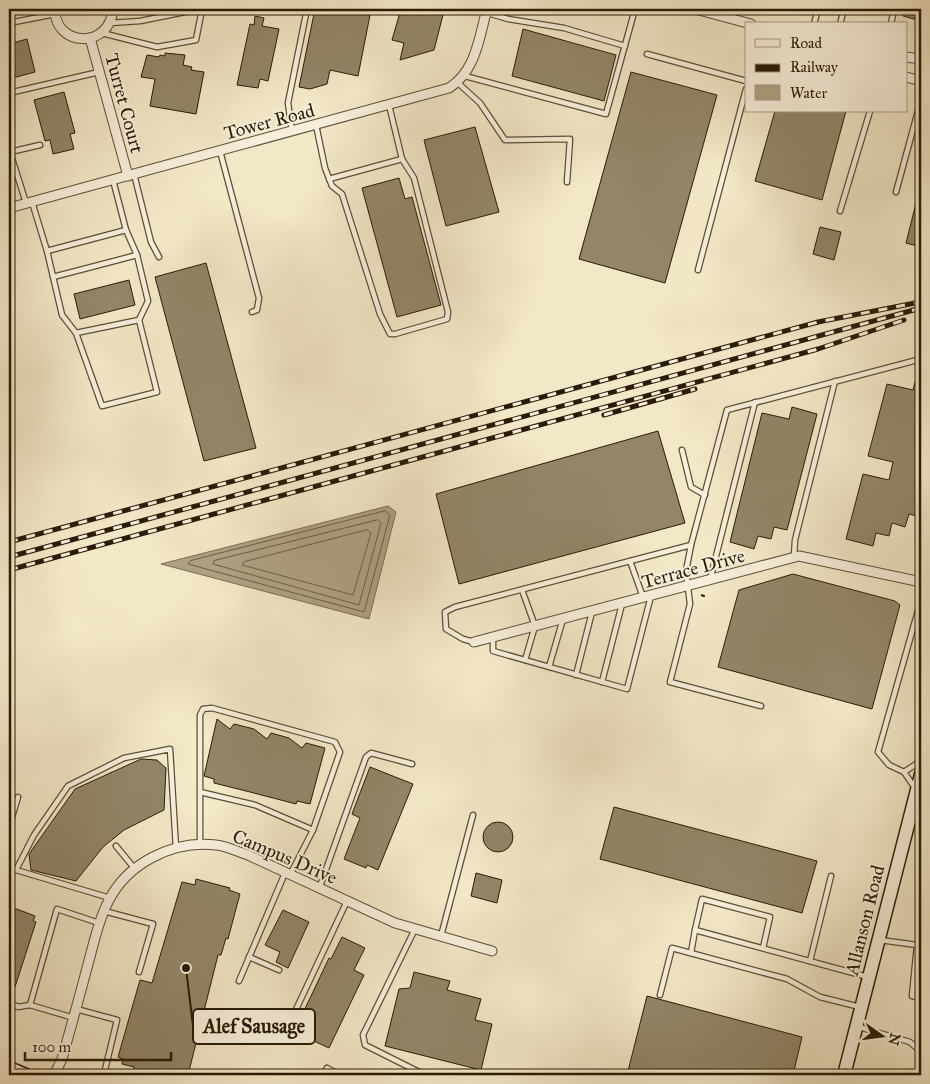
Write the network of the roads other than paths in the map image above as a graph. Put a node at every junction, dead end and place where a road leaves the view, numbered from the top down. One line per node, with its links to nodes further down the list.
1 (113, 9): 18 (street, Turret Court)
2 (201, 9): 18 (lane); 19 (lane)
3 (307, 9): 36 (lane)
4 (474, 9): 12 (lane)
5 (635, 9): 21 (lane)
6 (696, 9): 10 (street)
7 (818, 9): 14 (lane)
8 (844, 9): 15 (lane)
9 (894, 9): 16 (lane)
10 (707, 10): 13 (street)
11 (55, 11): 17 (lane); 20 (street, Turret Court)
12 (486, 11): 21 (lane); 27 (street)
13 (745, 22)
14 (815, 22)
15 (841, 22)
16 (891, 22)
17 (9, 23)
18 (110, 23): 19 (street, Turret Court)
19 (102, 33): 20 (street, Turret Court)
20 (90, 38): 25 (street, Turret Court)
21 (625, 46): 27 (lane)
22 (647, 54): 28 (lane)
23 (908, 57): 24 (street)
24 (921, 58)
25 (99, 72): 30 (lane); 40 (street, Turret Court)
26 (908, 78): 29 (street)
27 (462, 79): 33 (street, Tower Road); 43 (lane)
28 (745, 81)
29 (921, 81)
30 (9, 93)
31 (745, 93): 52 (lane)
32 (921, 100): 44 (lane)
33 (389, 105): 35 (street, Tower Road); 39 (lane)
34 (870, 112): 47 (lane)
35 (316, 125): 36 (street, Tower Road); 41 (lane)
36 (292, 131): 38 (street, Tower Road)
37 (40, 145): 45 (lane)
38 (220, 151): 40 (street, Tower Road); 54 (lane)
39 (402, 160): 41 (lane); 41 (lane)
40 (131, 175): 42 (street, Tower Road); 51 (lane)
41 (330, 179)
42 (113, 180): 45 (street, Tower Road); 48 (lane)
43 (567, 182)
44 (896, 192)
45 (29, 202): 46 (street, Tower Road); 49 (lane)
46 (9, 208)
47 (840, 211)
48 (126, 230): 49 (lane); 50 (lane)
49 (47, 250): 53 (lane)
50 (137, 254): 53 (lane); 55 (lane)
51 (159, 257)
52 (698, 270)
53 (53, 278): 56 (lane)
54 (252, 312)
55 (139, 320): 56 (lane); 56 (lane)
56 (76, 333)
57 (921, 359): 58 (lane)
58 (835, 382): 59 (lane); 63 (lane)
59 (755, 402): 61 (lane); 65 (lane)
60 (682, 450): 61 (lane)
61 (705, 495): 62 (lane)
62 (691, 545): 64 (lane); 67 (lane)
63 (794, 557): 65 (street, Terrace Drive); 66 (street, Terrace Drive)
64 (630, 561): 68 (lane); 69 (lane)
65 (710, 580): 67 (street, Terrace Drive)
66 (921, 582)
67 (686, 587): 69 (street, Terrace Drive); 81 (lane)
68 (522, 590): 74 (lane); 76 (lane)
69 (647, 597): 71 (street, Terrace Drive); 80 (lane)
70 (921, 600): 84 (lane)
71 (622, 604): 72 (street, Terrace Drive); 80 (lane)
72 (592, 612): 73 (street, Terrace Drive); 79 (lane)
73 (563, 619): 74 (street, Terrace Drive); 78 (lane)
74 (535, 626): 75 (street, Terrace Drive); 77 (lane)
75 (493, 637): 76 (street, Terrace Drive); 77 (lane)
76 (474, 642)
77 (525, 660): 78 (lane)
78 (549, 667): 79 (lane)
79 (576, 675): 80 (lane)
80 (602, 682)
81 (761, 706)
82 (921, 761): 84 (lane)
83 (412, 764): 100 (lane)
84 (904, 772): 86 (lane)
85 (921, 774): 86 (street, Allanson Road)
86 (917, 791): 109 (street, Allanson Road)
87 (200, 792): 91 (lane); 91 (lane); 92 (lane)
88 (18, 797): 90 (lane)
89 (473, 815): 108 (lane)
90 (9, 827)
91 (313, 830): 98 (lane)
92 (200, 845): 94 (street, Campus Drive); 98 (street, Campus Drive)
93 (116, 846): 96 (lane)
94 (176, 848): 96 (street, Campus Drive); 97 (lane)
95 (9, 868): 97 (lane)
96 (136, 869): 101 (street, Campus Drive)
97 (16, 870): 101 (lane)
98 (287, 874): 100 (street, Campus Drive); 114 (lane)
99 (831, 876): 115 (lane)
100 (319, 889): 102 (street, Campus Drive)
101 (110, 898): 103 (street, Campus Drive)
102 (347, 901): 105 (street, Campus Drive); 126 (lane)
103 (104, 911): 104 (street, Campus Drive); 117 (lane)
104 (99, 923): 123 (lane); 125 (street, Campus Drive)
105 (415, 929): 108 (street, Campus Drive); 135 (lane)
106 (695, 930): 111 (lane); 111 (lane); 113 (lane)
107 (921, 936): 110 (lane)
108 (441, 938): 112 (street, Campus Drive)
109 (879, 940): 110 (lane); 118 (street, Allanson Road)
110 (919, 946): 121 (lane)
111 (763, 948): 115 (lane)
112 (492, 951)
113 (691, 953): 120 (lane); 124 (lane)
114 (249, 957): 116 (lane); 119 (lane)
115 (810, 961): 118 (lane)
116 (279, 970)
117 (140, 972)
118 (869, 977): 124 (street, Allanson Road)
119 (239, 981)
120 (660, 995)
121 (921, 998)
122 (9, 1002): 123 (lane)
123 (30, 1005): 125 (lane)
124 (861, 1007): 127 (street, Allanson Road)
125 (75, 1014): 130 (lane); 132 (street, Campus Drive)
126 (292, 1018)
127 (856, 1026): 128 (lane); 136 (street, Allanson Road)
128 (921, 1052)
129 (9, 1068): 131 (street)
130 (105, 1070)
131 (26, 1075)
132 (54, 1075)
133 (324, 1075): 134 (lane)
134 (340, 1075)
135 (440, 1075)
136 (844, 1075)

